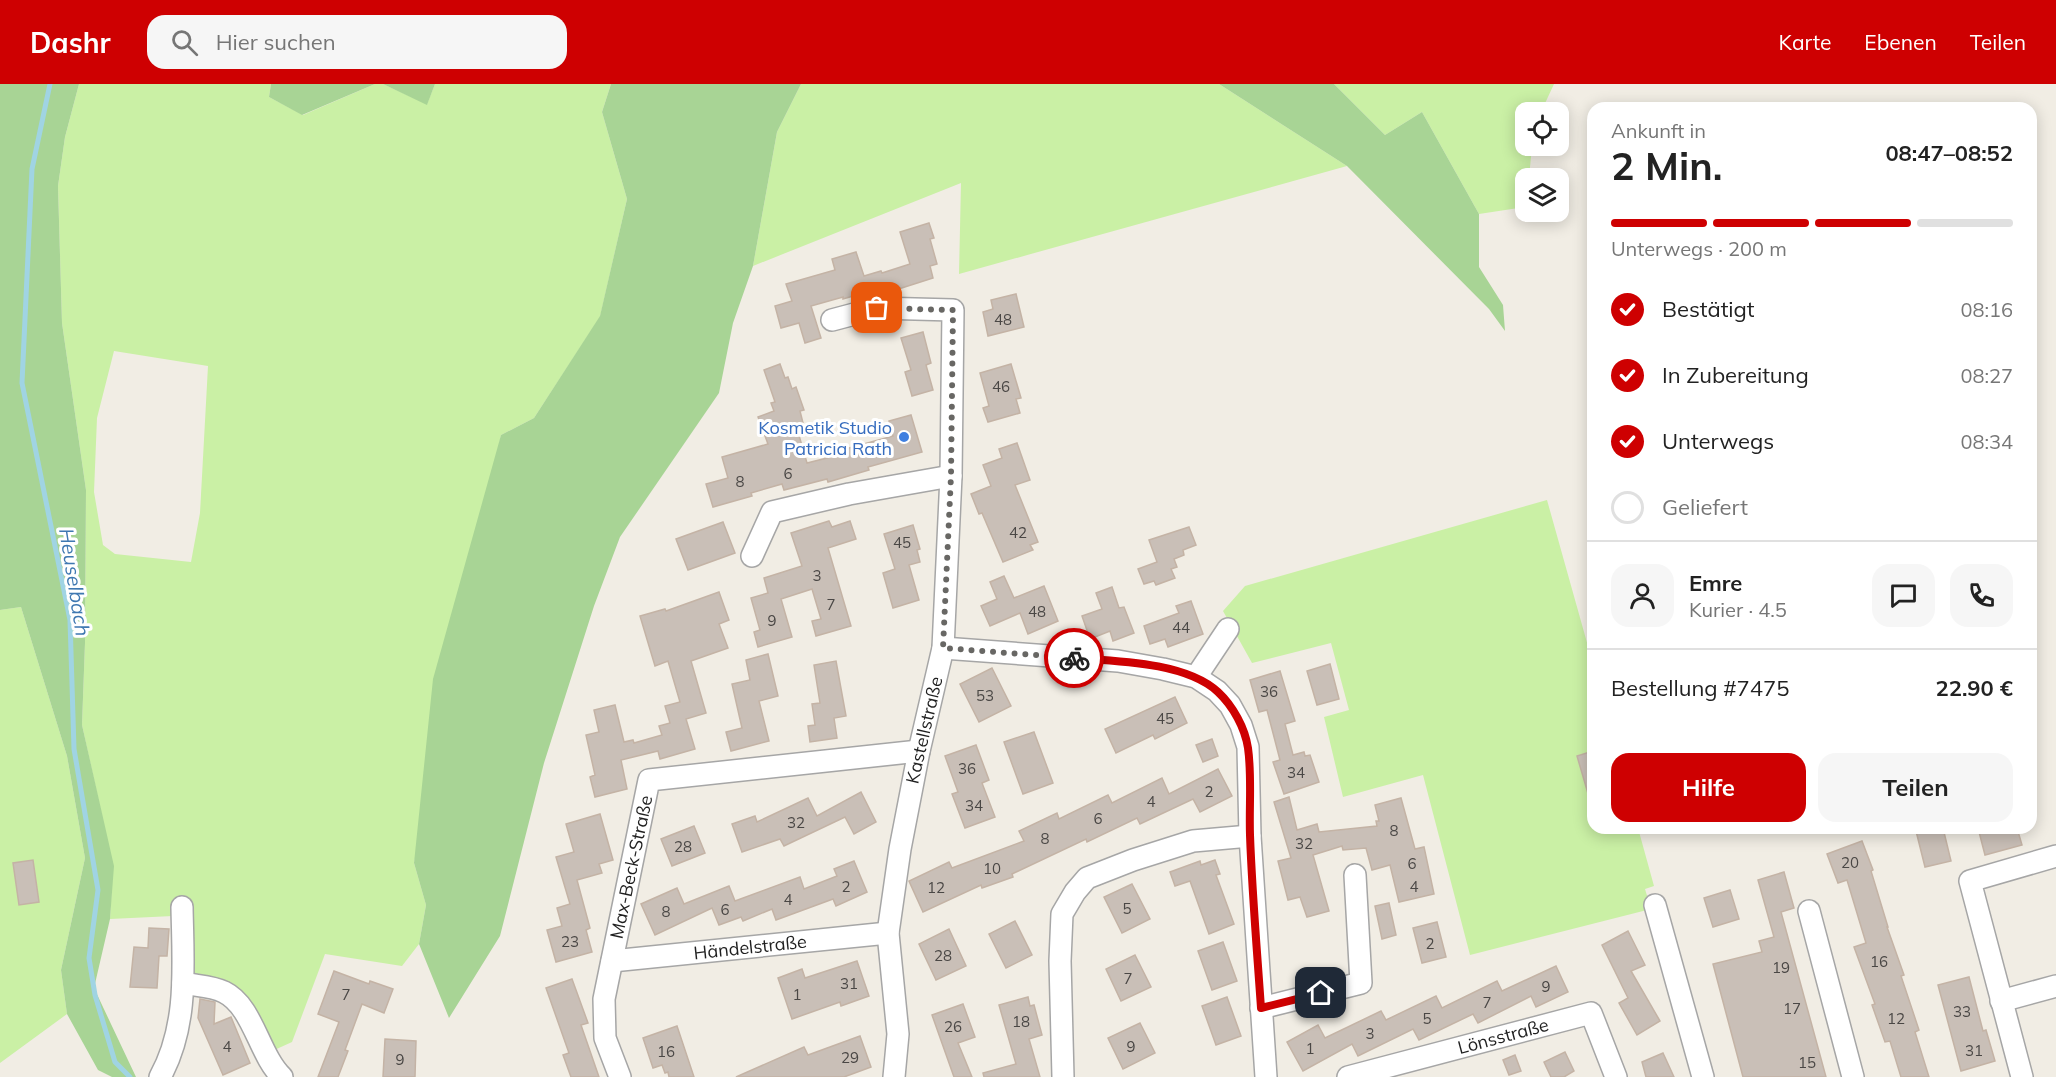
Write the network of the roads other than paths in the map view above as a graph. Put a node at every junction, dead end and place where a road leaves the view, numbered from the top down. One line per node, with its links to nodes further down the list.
1 (832, 320): 2 (street, Kastellstraße)
2 (951, 476): 3 (street); 5 (street, Kastellstraße)
3 (752, 556)
4 (1228, 629): 6 (street)
5 (943, 648): 6 (street); 7 (street, Kastellstraße)
6 (1196, 677): 8 (street)
7 (919, 751): 14 (street, Kastellstraße); 15 (street, Max-Beck-Straße)
8 (1250, 836): 19 (street); 24 (street)
9 (2056, 856): 18 (street)
10 (1355, 875): 19 (street)
11 (1655, 905): 28 (street)
12 (182, 907): 16 (street)
13 (1809, 911): 29 (street)
14 (888, 933): 15 (street, Händelstraße); 23 (street, Kastellstraße)
15 (612, 961): 22 (street, Max-Beck-Straße)
16 (183, 983): 20 (street); 21 (street)
17 (2056, 986): 18 (street)
18 (2001, 1001): 30 (street)
19 (1261, 1008): 25 (street)
20 (160, 1077)
21 (282, 1077)
22 (620, 1077)
23 (894, 1077)
24 (1063, 1077)
25 (1266, 1077)
26 (1348, 1077): 27 (street, Lönsstraße)
27 (1616, 1077)
28 (1703, 1077)
29 (1853, 1077)
30 (2022, 1077)

